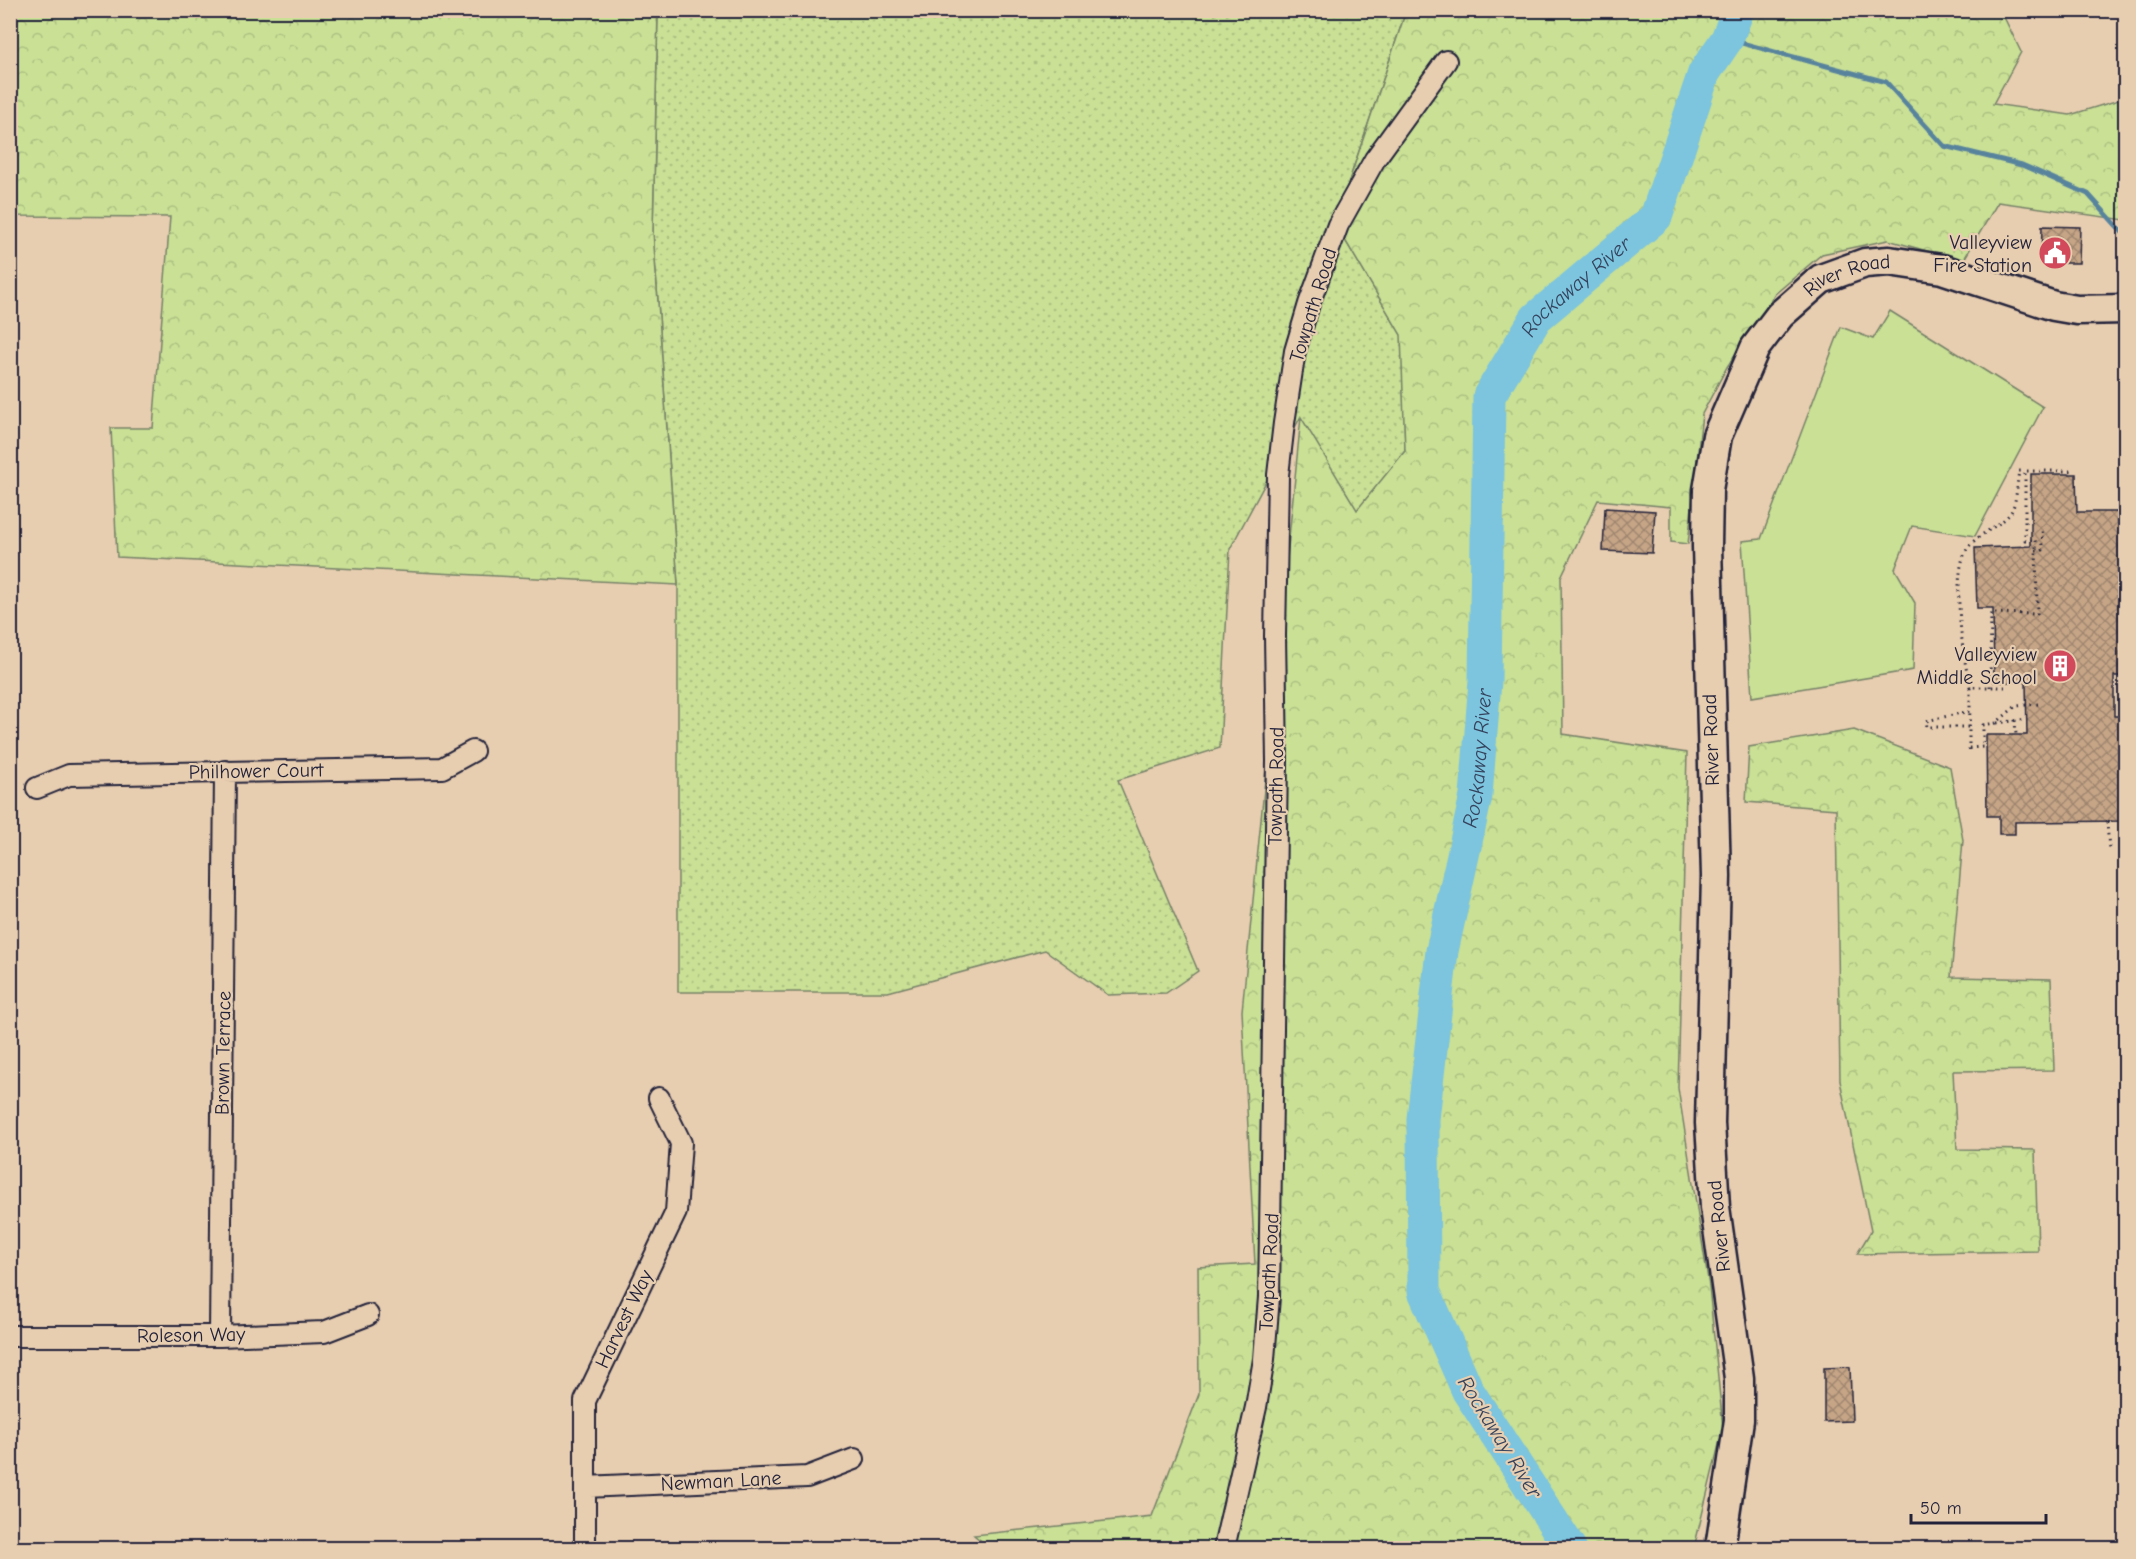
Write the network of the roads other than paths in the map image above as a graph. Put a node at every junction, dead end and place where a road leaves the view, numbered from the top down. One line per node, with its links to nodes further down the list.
1 (1446, 61): 13 (street, Towpath Road)
2 (2126, 309): 14 (street, River Road)
3 (473, 751): 4 (street, Philhower Court)
4 (225, 771): 5 (street, Philhower Court); 8 (street, Brown Terrace)
5 (37, 788)
6 (659, 1098): 11 (street, Harvest Way)
7 (368, 1315): 8 (street, Roleson Way)
8 (220, 1335): 9 (street, Roleson Way)
9 (10, 1336)
10 (854, 1460): 11 (street, Newman Lane)
11 (585, 1487): 12 (street, Harvest Way)
12 (585, 1548)
13 (1224, 1548)
14 (1720, 1548)

